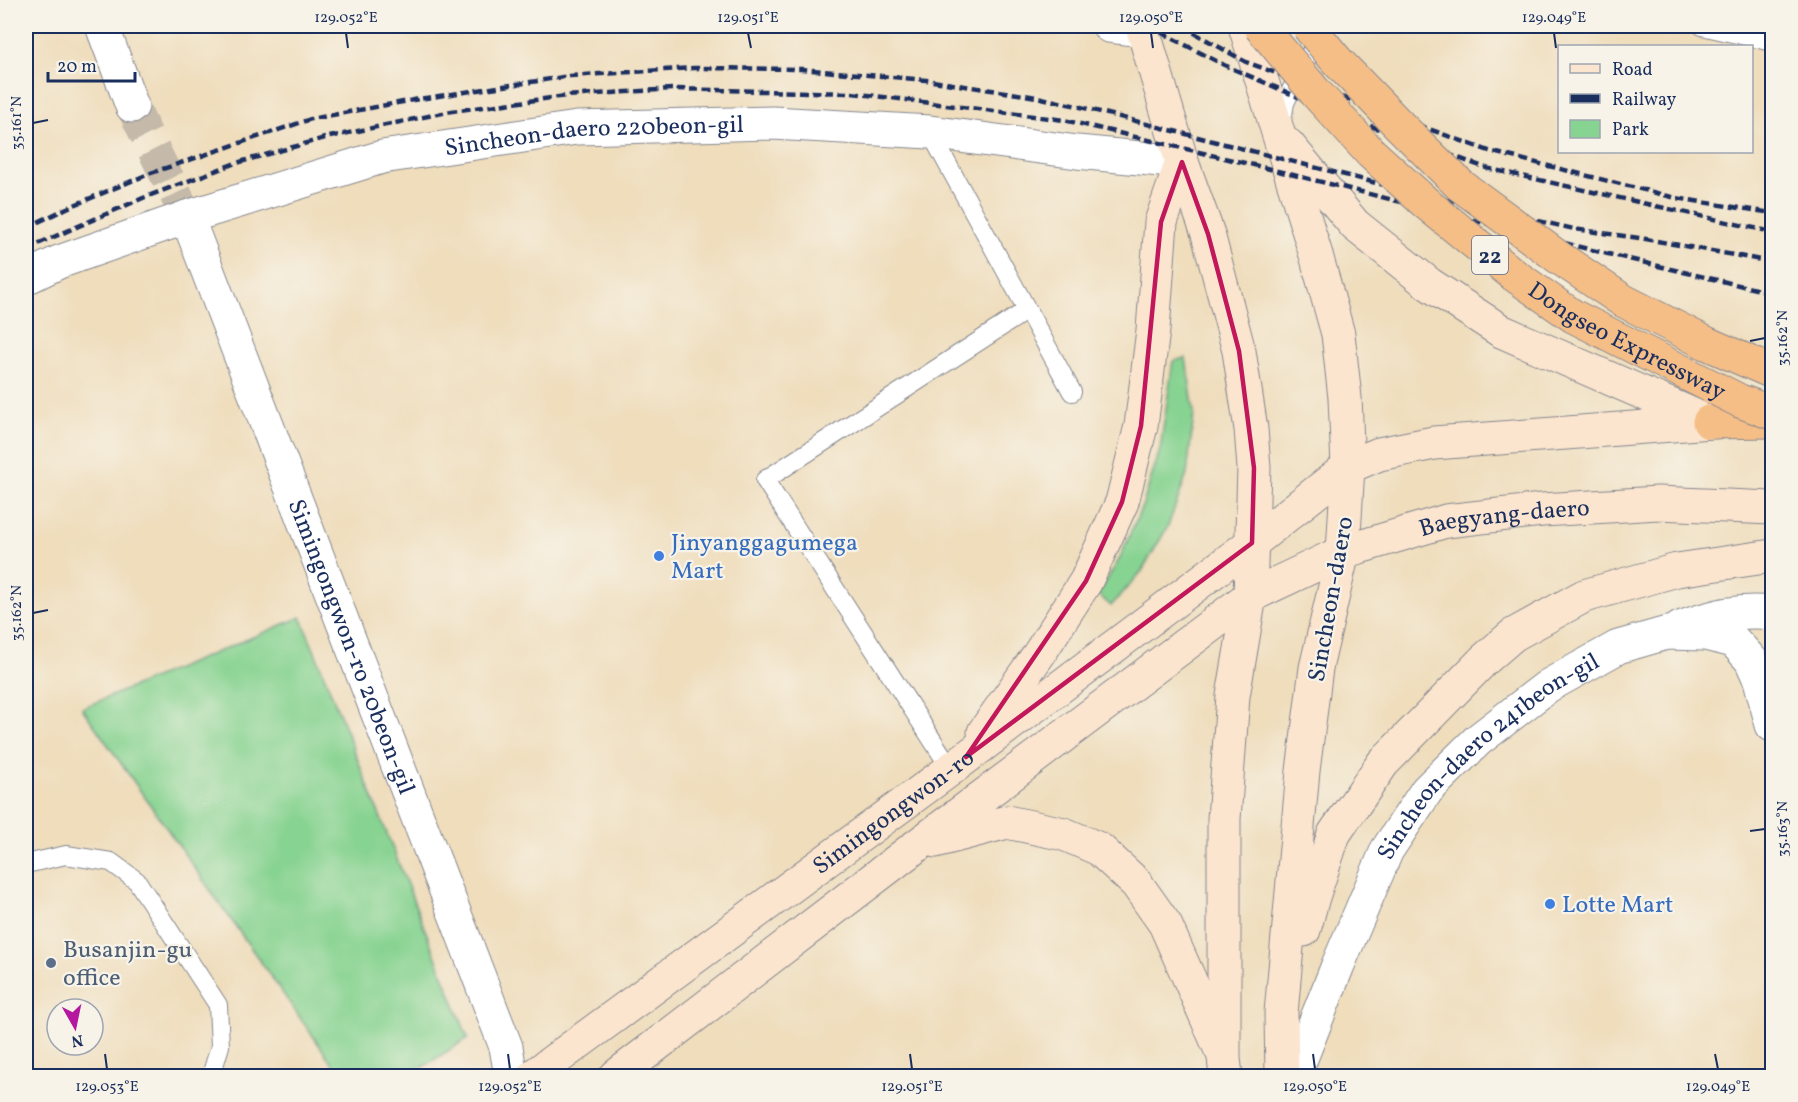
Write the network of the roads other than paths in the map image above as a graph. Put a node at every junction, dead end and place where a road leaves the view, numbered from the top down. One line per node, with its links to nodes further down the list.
1 (102, 26): 10 (street)
2 (1109, 26): 8 (street)
3 (1245, 26): 12 (main road, Sincheon-daero)
4 (1260, 26): 19 (highway, Dongseo Expressway / 22, bridge)
5 (1308, 26): 17 (highway, Dongseo Expressway / 22, bridge)
6 (1329, 26): 12 (lane)
7 (1702, 26): 9 (lane)
8 (1142, 28): 13 (main road)
9 (1773, 42)
10 (132, 106)
11 (930, 132): 13 (street, Sincheon-daero 220beon-gil); 14 (street, Sincheon-daero 220beon-gil); 16 (lane)
12 (1280, 134): 20 (main road); 21 (main road, Sincheon-daero)
13 (1182, 162): 23 (main road); 30 (main road)
14 (187, 217): 15 (street, Sincheon-daero 220beon-gil); 36 (street, Simingongwon-ro 20beon-gil)
15 (26, 278)
16 (1027, 310): 18 (lane); 30 (lane)
17 (1773, 372)
18 (1072, 392)
19 (1773, 419): 20 (highway)
20 (1709, 422): 21 (main road)
21 (1348, 467): 23 (main road); 24 (main road, Sincheon-daero)
22 (1773, 508): 24 (main road, Baegyang-daero)
23 (1252, 543): 26 (main road); 30 (main road, Simingongwon-ro)
24 (1343, 552): 26 (main road, Baegyang-daero); 33 (main road, Sincheon-daero)
25 (1773, 556): 33 (main road)
26 (1250, 596): 31 (main road, Simingongwon-ro); 34 (main road)
27 (1773, 613): 28 (street)
28 (1667, 633): 29 (street, Sincheon-daero 241beon-gil); 40 (street, Sincheon-daero 241beon-gil)
29 (1773, 725)
30 (959, 763): 37 (main road, Simingongwon-ro)
31 (915, 847): 34 (main road); 38 (main road, Simingongwon-ro)
32 (26, 864): 35 (lane)
33 (1281, 1013): 39 (main road, Sincheon-daero)
34 (1225, 1067)
35 (211, 1077)
36 (511, 1077)
37 (533, 1077)
38 (615, 1077)
39 (1282, 1077)
40 (1294, 1077)

